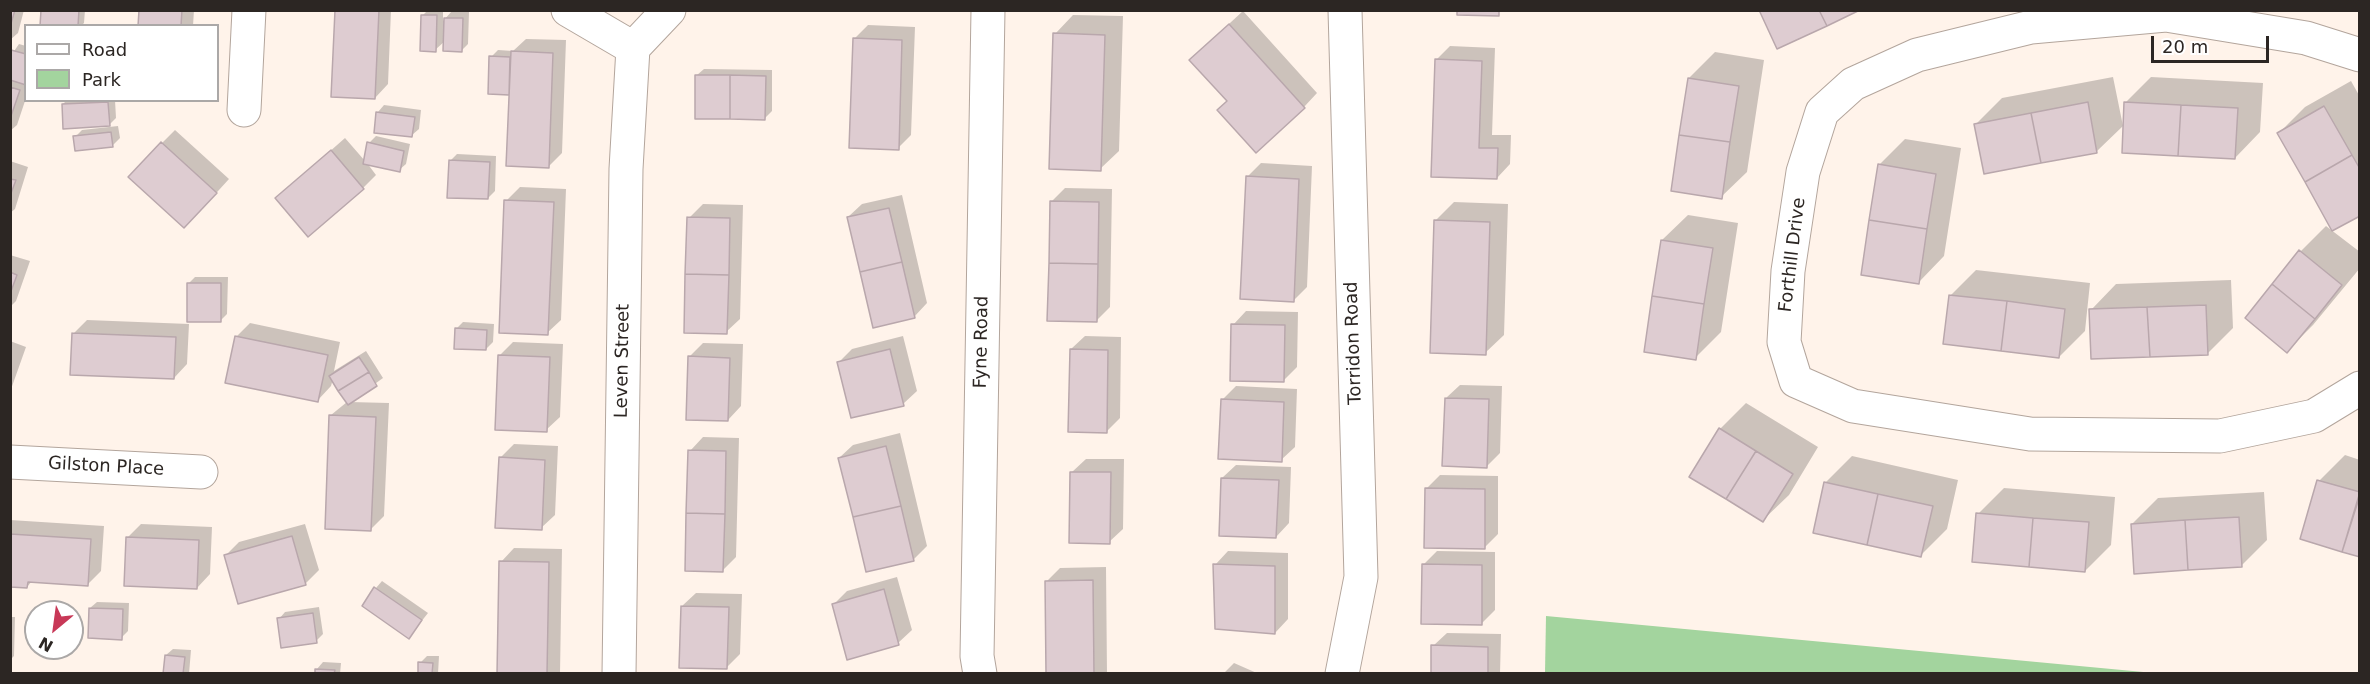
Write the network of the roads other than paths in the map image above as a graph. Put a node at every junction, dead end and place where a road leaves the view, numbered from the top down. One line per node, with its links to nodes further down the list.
1 (249, 10): 8 (street)
2 (568, 10): 6 (street)
3 (669, 10): 6 (street)
4 (988, 10): 13 (street, Fyne Road)
5 (1345, 10): 14 (street, Torridon Road)
6 (633, 48): 12 (street, Leven Street)
7 (2360, 55): 9 (street, Forthill Drive)
8 (244, 110)
9 (2360, 387)
10 (10, 462): 11 (street, Gilston Place)
11 (201, 472)
12 (619, 674)
13 (980, 674)
14 (1342, 674)

